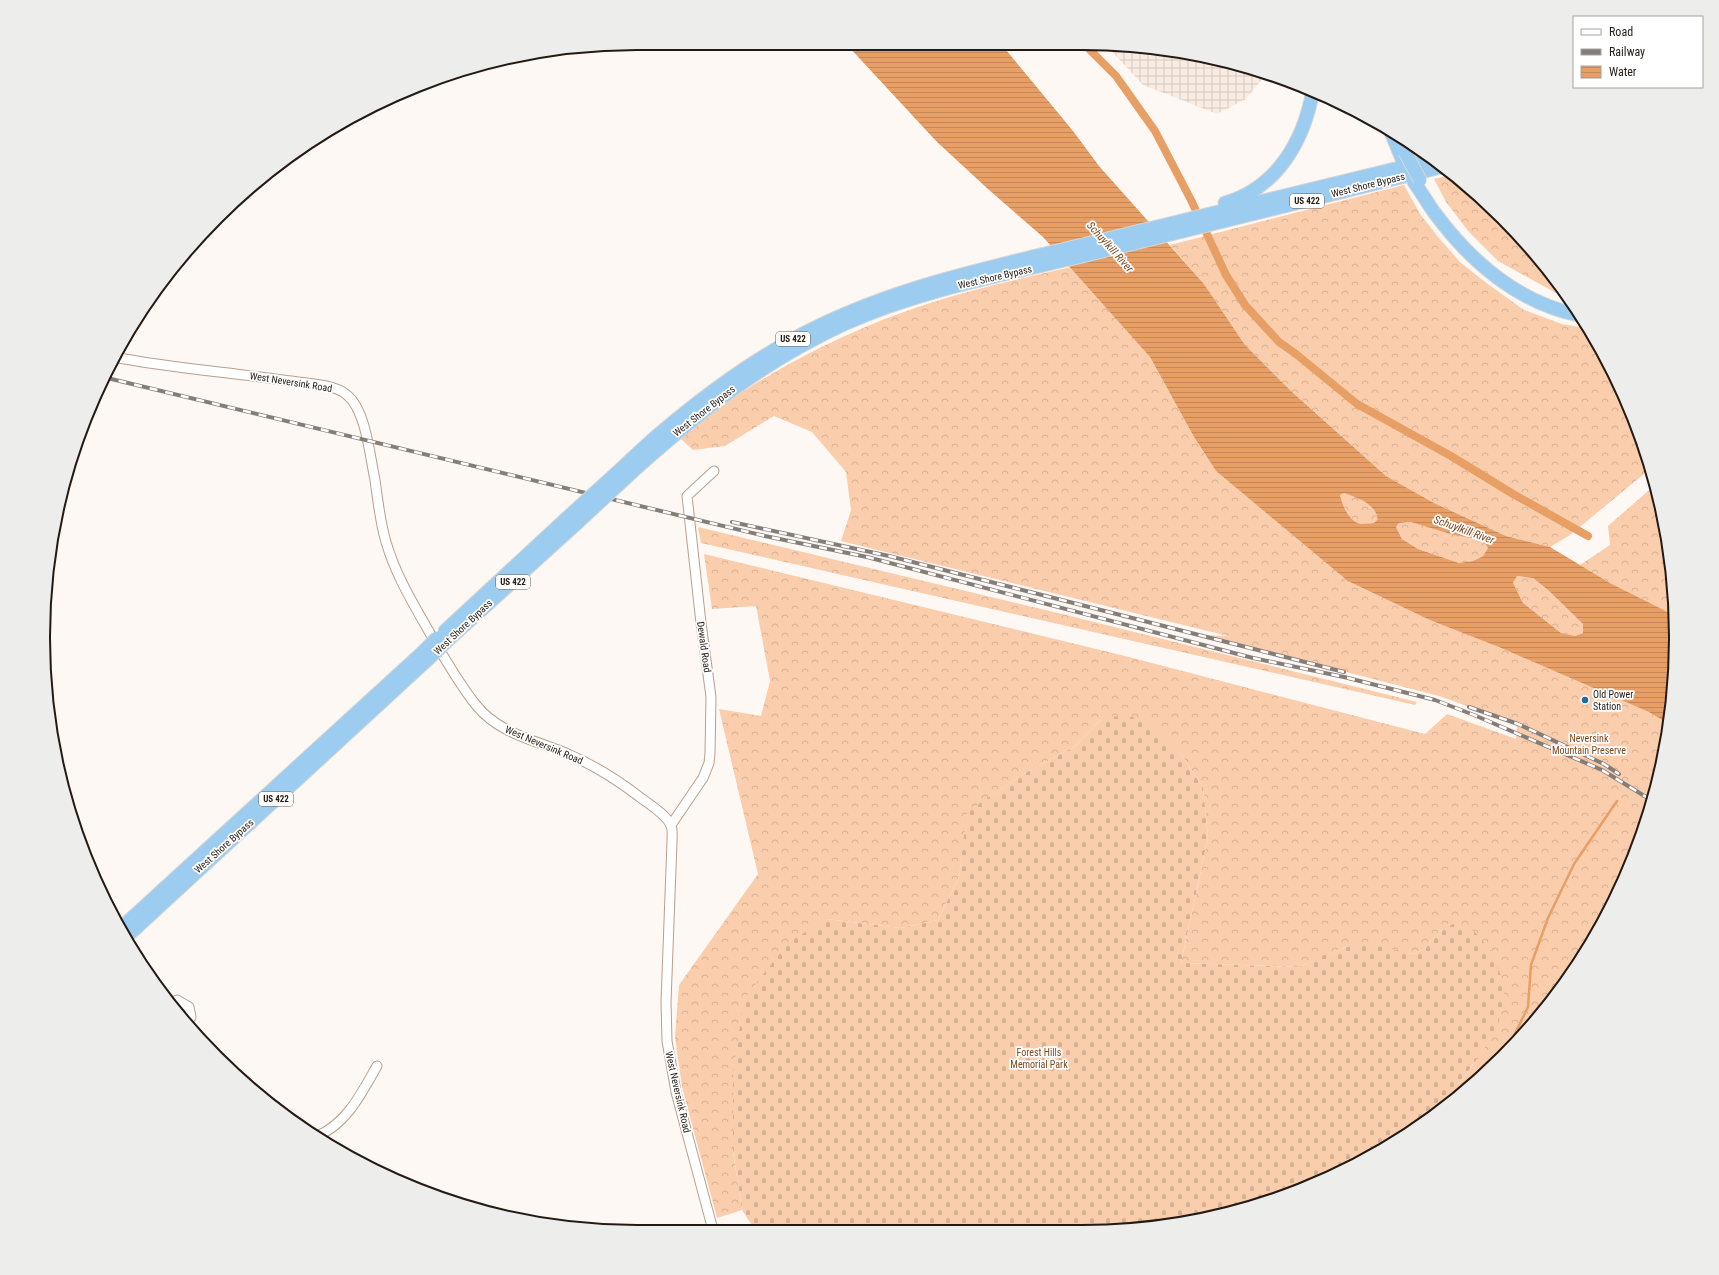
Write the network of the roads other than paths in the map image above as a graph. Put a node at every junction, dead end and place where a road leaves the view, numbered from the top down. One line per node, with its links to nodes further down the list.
1 (1311, 97): 8 (highway)
2 (1396, 142): 4 (highway)
3 (1401, 145): 4 (highway)
4 (1403, 155): 7 (highway, bridge)
5 (1426, 162): 8 (highway, West Shore Bypass / US 422)
6 (1435, 168): 8 (highway, West Shore Bypass / US 422)
7 (1417, 181): 10 (highway); 11 (highway)
8 (1209, 216): 9 (highway, West Shore Bypass / US 422); 9 (highway, West Shore Bypass / US 422)
9 (1000, 270): 14 (highway, West Shore Bypass / US 422, bridge)
10 (1566, 306)
11 (1571, 313)
12 (121, 358): 15 (street, West Neversink Road)
13 (714, 471): 15 (street, Dewald Road)
14 (425, 656): 16 (highway, West Shore Bypass / US 422); 17 (highway, West Shore Bypass / US 422)
15 (671, 825): 22 (street, West Neversink Road)
16 (125, 924)
17 (130, 932)
18 (176, 1001): 19 (street)
19 (190, 1018)
20 (377, 1066): 21 (street)
21 (322, 1133)
22 (712, 1225)

